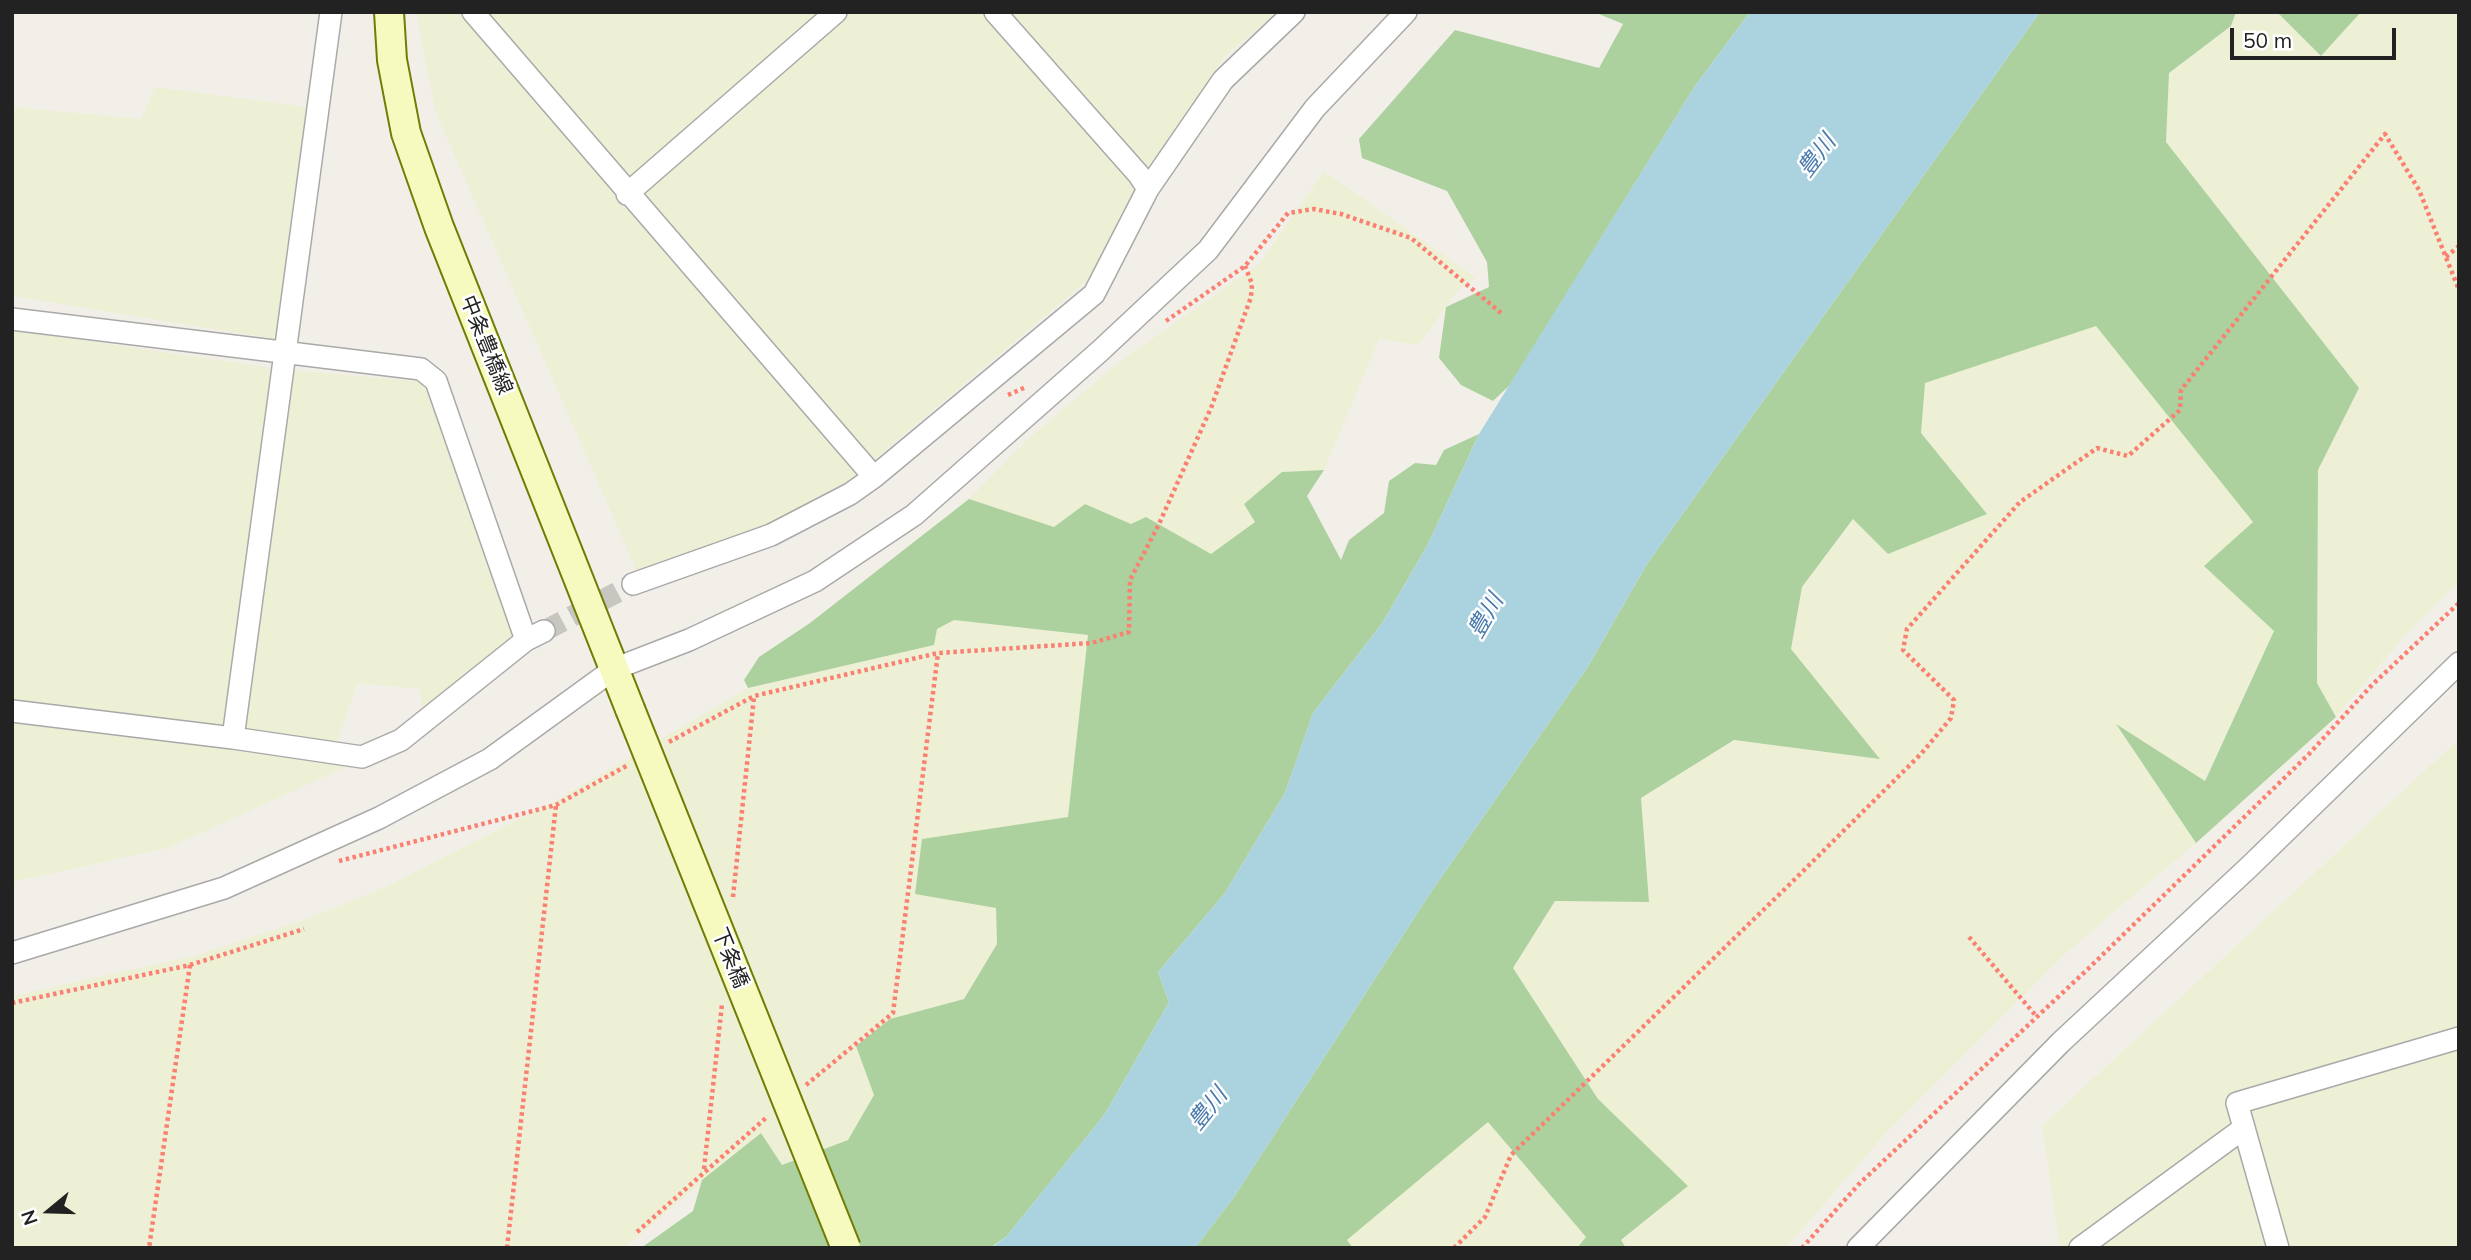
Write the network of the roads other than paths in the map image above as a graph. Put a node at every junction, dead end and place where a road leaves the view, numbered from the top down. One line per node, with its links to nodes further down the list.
1 (331, 12): 11 (street)
2 (388, 12): 15 (main road, 中条豊橋線)
3 (472, 12): 9 (street)
4 (836, 12): 9 (street)
5 (995, 12): 8 (street)
6 (1294, 12): 8 (street)
7 (1406, 12): 15 (street)
8 (1148, 189): 12 (street)
9 (627, 194): 12 (street)
10 (12, 319): 11 (street)
11 (284, 355): 17 (street); 17 (street)
12 (874, 477): 13 (street)
13 (634, 584)
14 (2459, 663): 22 (street)
15 (614, 669): 18 (street); 21 (main road, 下条橋, bridge)
16 (12, 711): 17 (street)
17 (233, 738)
18 (12, 953)
19 (2459, 1038): 20 (street)
20 (2244, 1128): 23 (street); 24 (street)
21 (846, 1248)
22 (1858, 1248)
23 (2080, 1248)
24 (2277, 1248)

